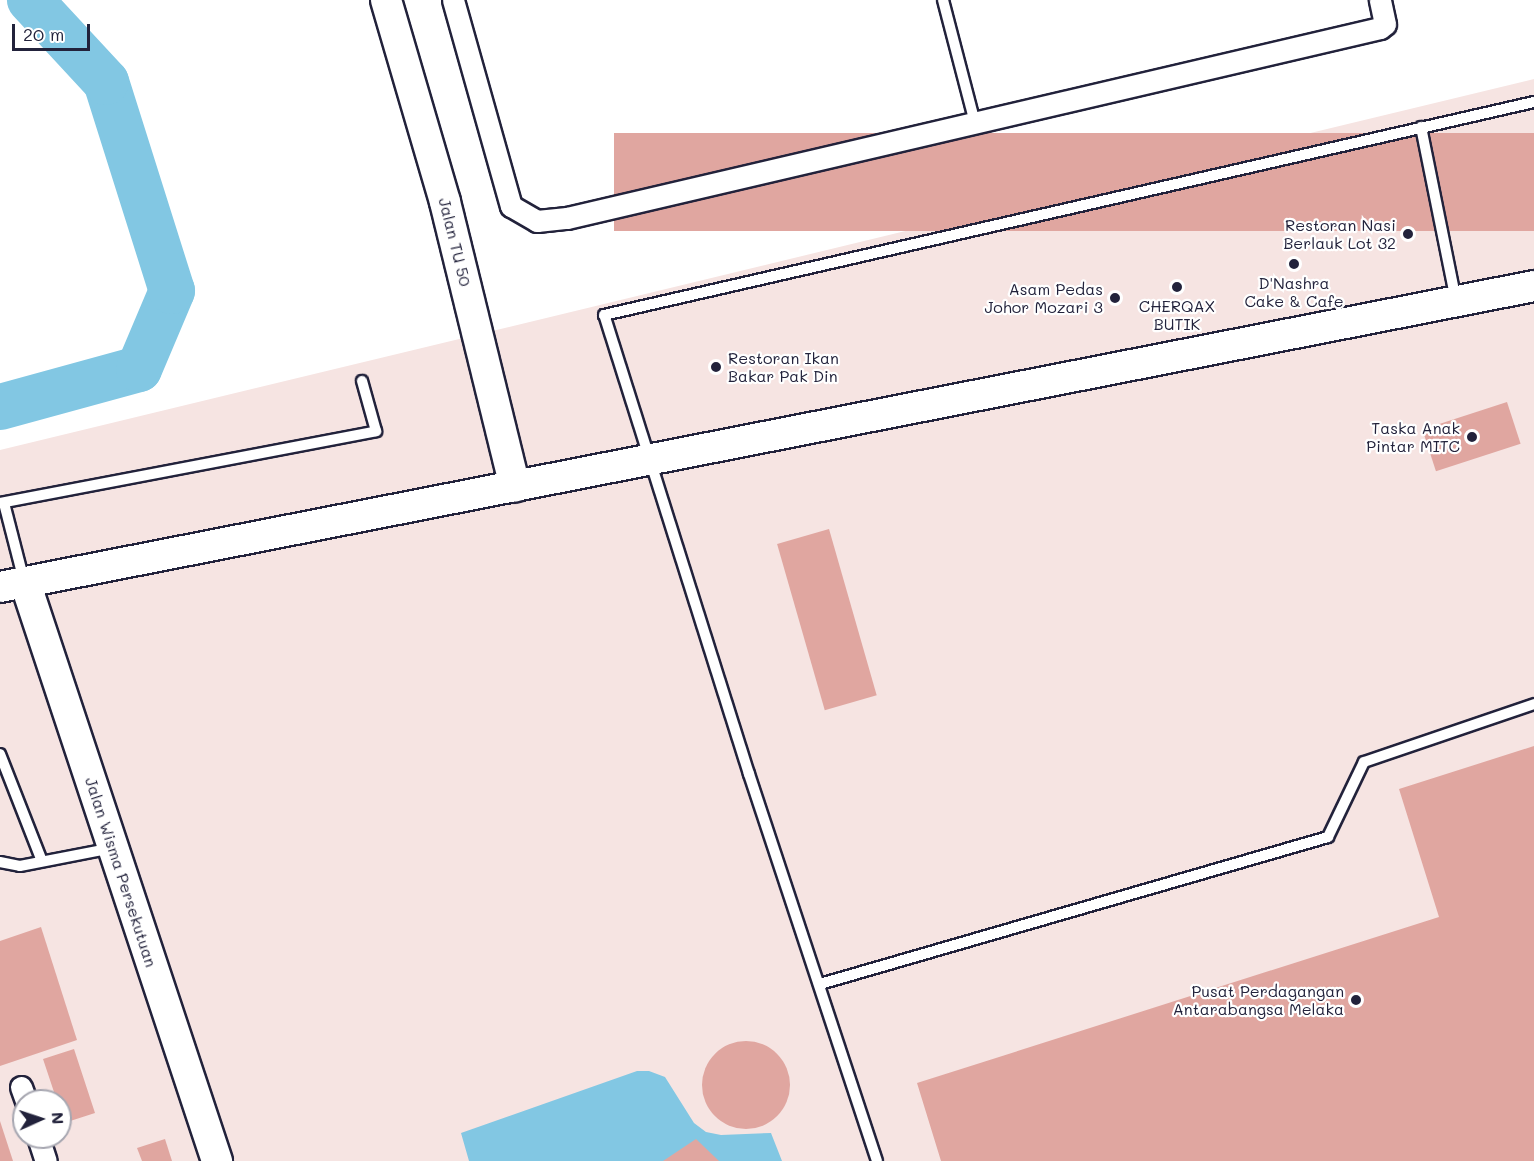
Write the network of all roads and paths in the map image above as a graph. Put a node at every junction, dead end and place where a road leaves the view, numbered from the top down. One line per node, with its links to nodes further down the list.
1 (386, 0): 12 (street, Jalan TU 50)
2 (453, 0): 6 (street)
3 (943, 0): 6 (lane)
4 (1380, 0): 6 (street)
5 (1534, 102): 7 (lane)
6 (975, 123)
7 (1421, 127): 9 (lane); 11 (lane)
8 (1534, 286): 9 (street)
9 (1456, 303): 11 (street)
10 (362, 381): 13 (lane)
11 (651, 460): 12 (street); 20 (lane)
12 (514, 487): 14 (street)
13 (2, 503): 14 (lane)
14 (12, 585): 17 (street, Jalan Wisma Persekutuan)
15 (1534, 704): 20 (lane)
16 (0, 754): 18 (lane)
17 (113, 848): 18 (lane); 21 (street, Jalan Wisma Persekutuan)
18 (42, 861): 19 (lane)
19 (0, 862)
20 (820, 984): 22 (lane)
21 (217, 1161)
22 (877, 1161)

